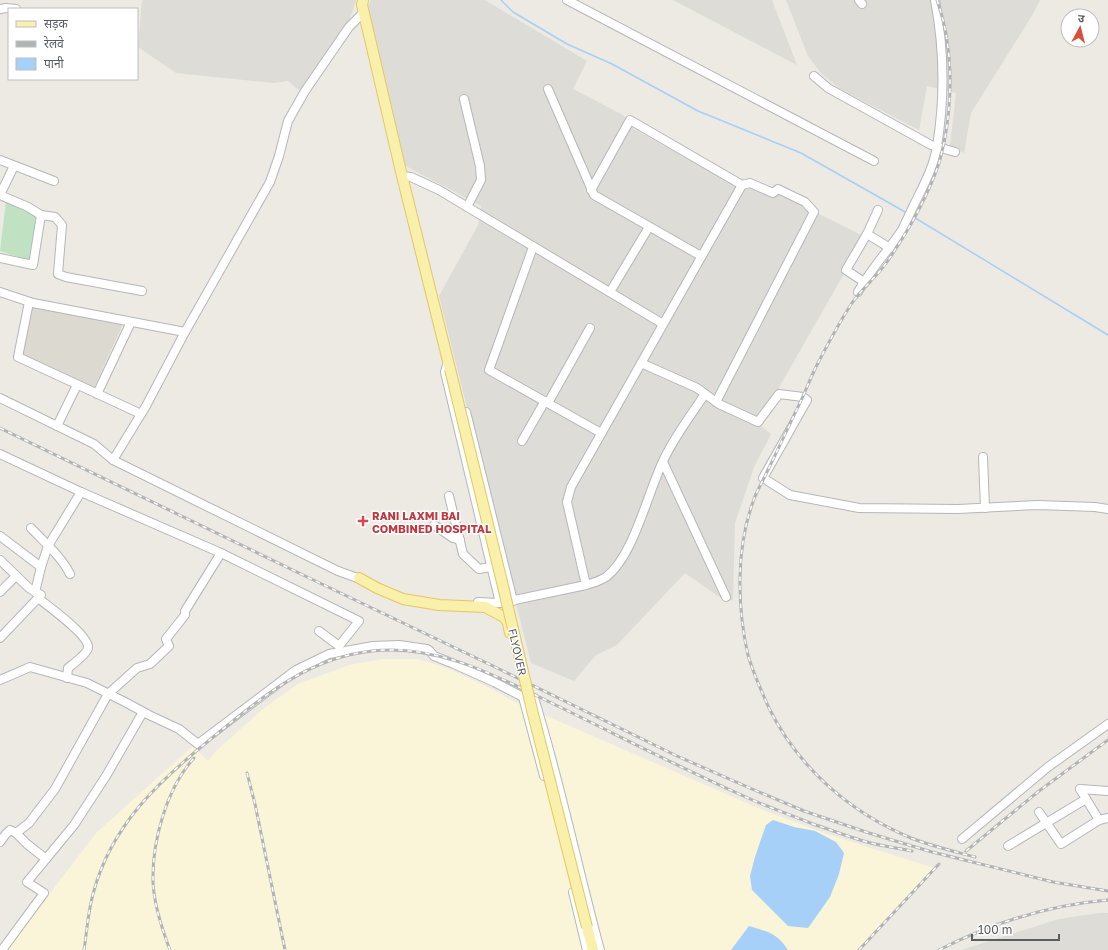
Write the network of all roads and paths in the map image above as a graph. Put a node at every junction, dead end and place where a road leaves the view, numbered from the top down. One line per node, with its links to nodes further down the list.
1 (363, 0): 4 (main road, FLYOVER)
2 (567, 0): 11 (street)
3 (935, 0): 8 (street)
4 (364, 12): 13 (main road, FLYOVER); 36 (street)
5 (814, 76): 8 (street)
6 (548, 89): 16 (street)
7 (464, 100): 18 (street)
8 (937, 146): 9 (street); 24 (street)
9 (955, 152)
10 (0, 160): 12 (street)
11 (874, 161)
12 (14, 166): 14 (street); 17 (street)
13 (402, 176): 18 (street); 38 (main road, FLYOVER)
14 (54, 182)
15 (742, 185): 16 (street); 25 (street); 44 (street)
16 (591, 190): 21 (street)
17 (0, 195): 20 (street)
18 (467, 207): 23 (street)
19 (878, 210): 22 (street)
20 (41, 215): 26 (street); 28 (street)
21 (649, 227): 25 (street); 30 (street)
22 (867, 234): 24 (street); 27 (street)
23 (533, 246): 30 (street); 43 (street)
24 (890, 248): 27 (street)
25 (701, 256): 34 (street)
26 (0, 258)
27 (864, 282): 31 (street)
28 (142, 291)
29 (0, 292): 32 (street)
30 (610, 292): 34 (street)
31 (858, 292)
32 (29, 302): 33 (street); 39 (street)
33 (131, 322): 36 (street); 40 (street)
34 (663, 324): 37 (street)
35 (590, 328): 43 (street)
36 (185, 332): 45 (street)
37 (641, 363): 41 (street); 47 (street)
38 (449, 365): 65 (street); 73 (street); 77 (main road, FLYOVER, bridge)
39 (77, 384): 40 (street); 46 (street)
40 (97, 394): 45 (street)
41 (705, 394): 44 (street); 52 (street)
42 (0, 398): 46 (street)
43 (546, 402): 47 (street); 48 (street)
44 (716, 402): 55 (street)
45 (141, 414): 51 (street)
46 (58, 426): 51 (street)
47 (601, 433): 69 (street)
48 (522, 441)
49 (0, 454): 53 (street)
50 (983, 456): 55 (street)
51 (113, 460): 68 (street)
52 (663, 462): 69 (street); 72 (street)
53 (81, 492): 61 (street); 62 (street)
54 (449, 496): 60 (street)
55 (985, 508): 56 (street)
56 (1107, 508)
57 (434, 525): 60 (street)
58 (30, 528): 61 (street)
59 (0, 536): 64 (street)
60 (460, 540): 65 (street)
61 (48, 546): 64 (street); 66 (street)
62 (221, 553): 75 (street); 80 (street)
63 (1, 563): 67 (street)
64 (41, 567): 71 (street)
65 (491, 567): 74 (street)
66 (70, 574)
67 (16, 576): 70 (street); 71 (street)
68 (359, 578): 74 (street); 77 (main road, bridge)
69 (586, 585): 73 (street)
70 (0, 592)
71 (36, 595): 76 (street); 78 (street)
72 (726, 597)
73 (513, 601): 74 (street)
74 (500, 604)
75 (319, 631)
76 (0, 638)
77 (520, 659): 95 (main road, FLYOVER, bridge)
78 (67, 678): 79 (street); 80 (street)
79 (0, 680)
80 (108, 694): 82 (street); 90 (street)
81 (523, 697): 82 (street); 95 (street); 95 (street)
82 (143, 712): 94 (street)
83 (1108, 724): 91 (street)
84 (1108, 791): 85 (street)
85 (1086, 799): 88 (street); 89 (street)
86 (1039, 812): 89 (street)
87 (1108, 818): 88 (street)
88 (1099, 820): 89 (street)
89 (1046, 823): 93 (street)
90 (16, 833): 92 (street); 94 (street)
91 (962, 839)
92 (0, 842)
93 (1008, 846)
94 (46, 859): 96 (street)
95 (590, 945): 97 (street)
96 (2, 950)
97 (600, 950)

